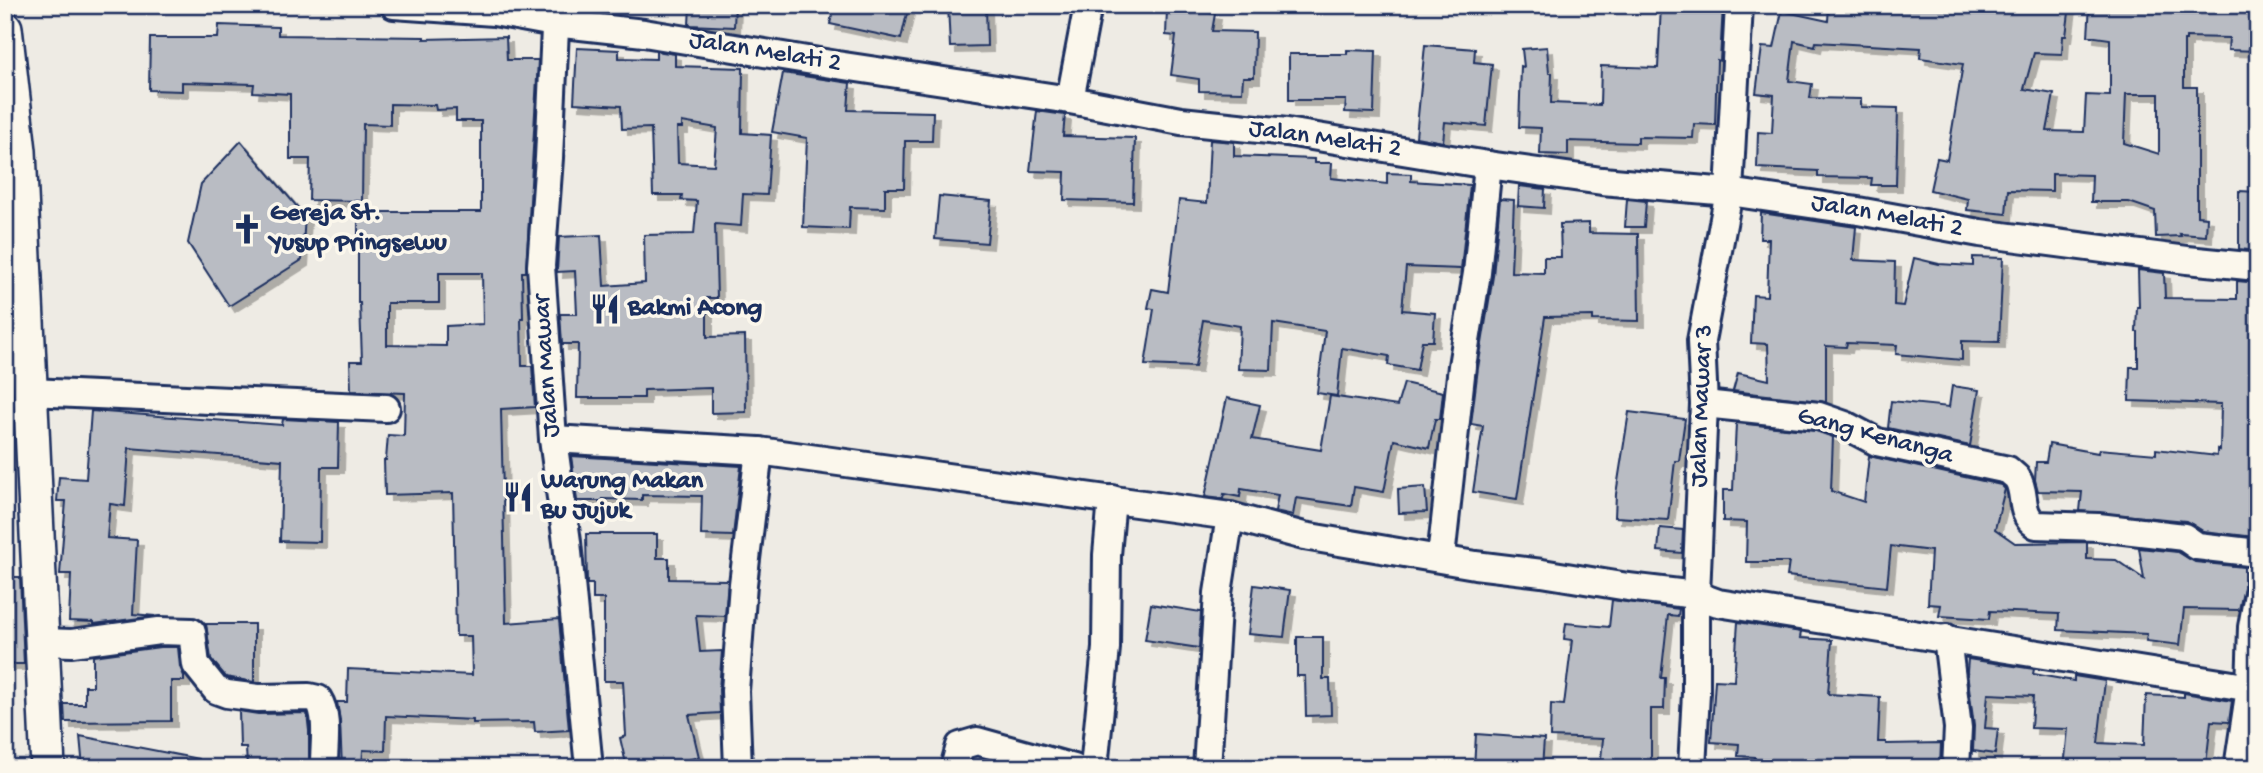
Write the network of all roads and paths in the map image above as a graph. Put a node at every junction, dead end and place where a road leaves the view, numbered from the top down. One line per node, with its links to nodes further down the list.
1 (394, 5): 4 (street, Jalan Melati 2)
2 (1088, 5): 6 (street)
3 (1739, 5): 8 (street, Jalan Mawar 3)
4 (555, 14): 6 (street, Jalan Melati 2); 13 (street, Jalan Mawar)
5 (5, 28): 10 (main road)
6 (1070, 100): 7 (street, Jalan Melati 2)
7 (1488, 166): 8 (street, Jalan Melati 2); 18 (street)
8 (1729, 192): 9 (street, Jalan Melati 2); 11 (street, Jalan Mawar 3)
9 (2258, 267)
10 (30, 392): 12 (street); 22 (main road)
11 (1704, 404): 17 (street, Gang Kenanga); 20 (street, Jalan Mawar 3)
12 (386, 408)
13 (553, 439): 14 (street); 26 (street, Jalan Mawar)
14 (759, 452): 15 (street); 27 (street)
15 (1112, 499): 16 (street); 30 (street)
16 (1230, 516): 18 (street); 31 (street)
17 (2258, 553)
18 (1441, 558): 20 (street)
19 (2258, 594): 23 (street)
20 (1696, 595): 21 (street); 32 (street, Jalan Mawar 3)
21 (1947, 638): 23 (street); 33 (street)
22 (43, 642): 24 (main road); 25 (street)
23 (2254, 689): 34 (street)
24 (48, 768)
25 (326, 768)
26 (589, 768)
27 (738, 768)
28 (954, 768): 29 (street)
29 (1074, 768)
30 (1094, 768)
31 (1207, 768)
32 (1692, 768)
33 (1956, 768)
34 (2238, 768)

